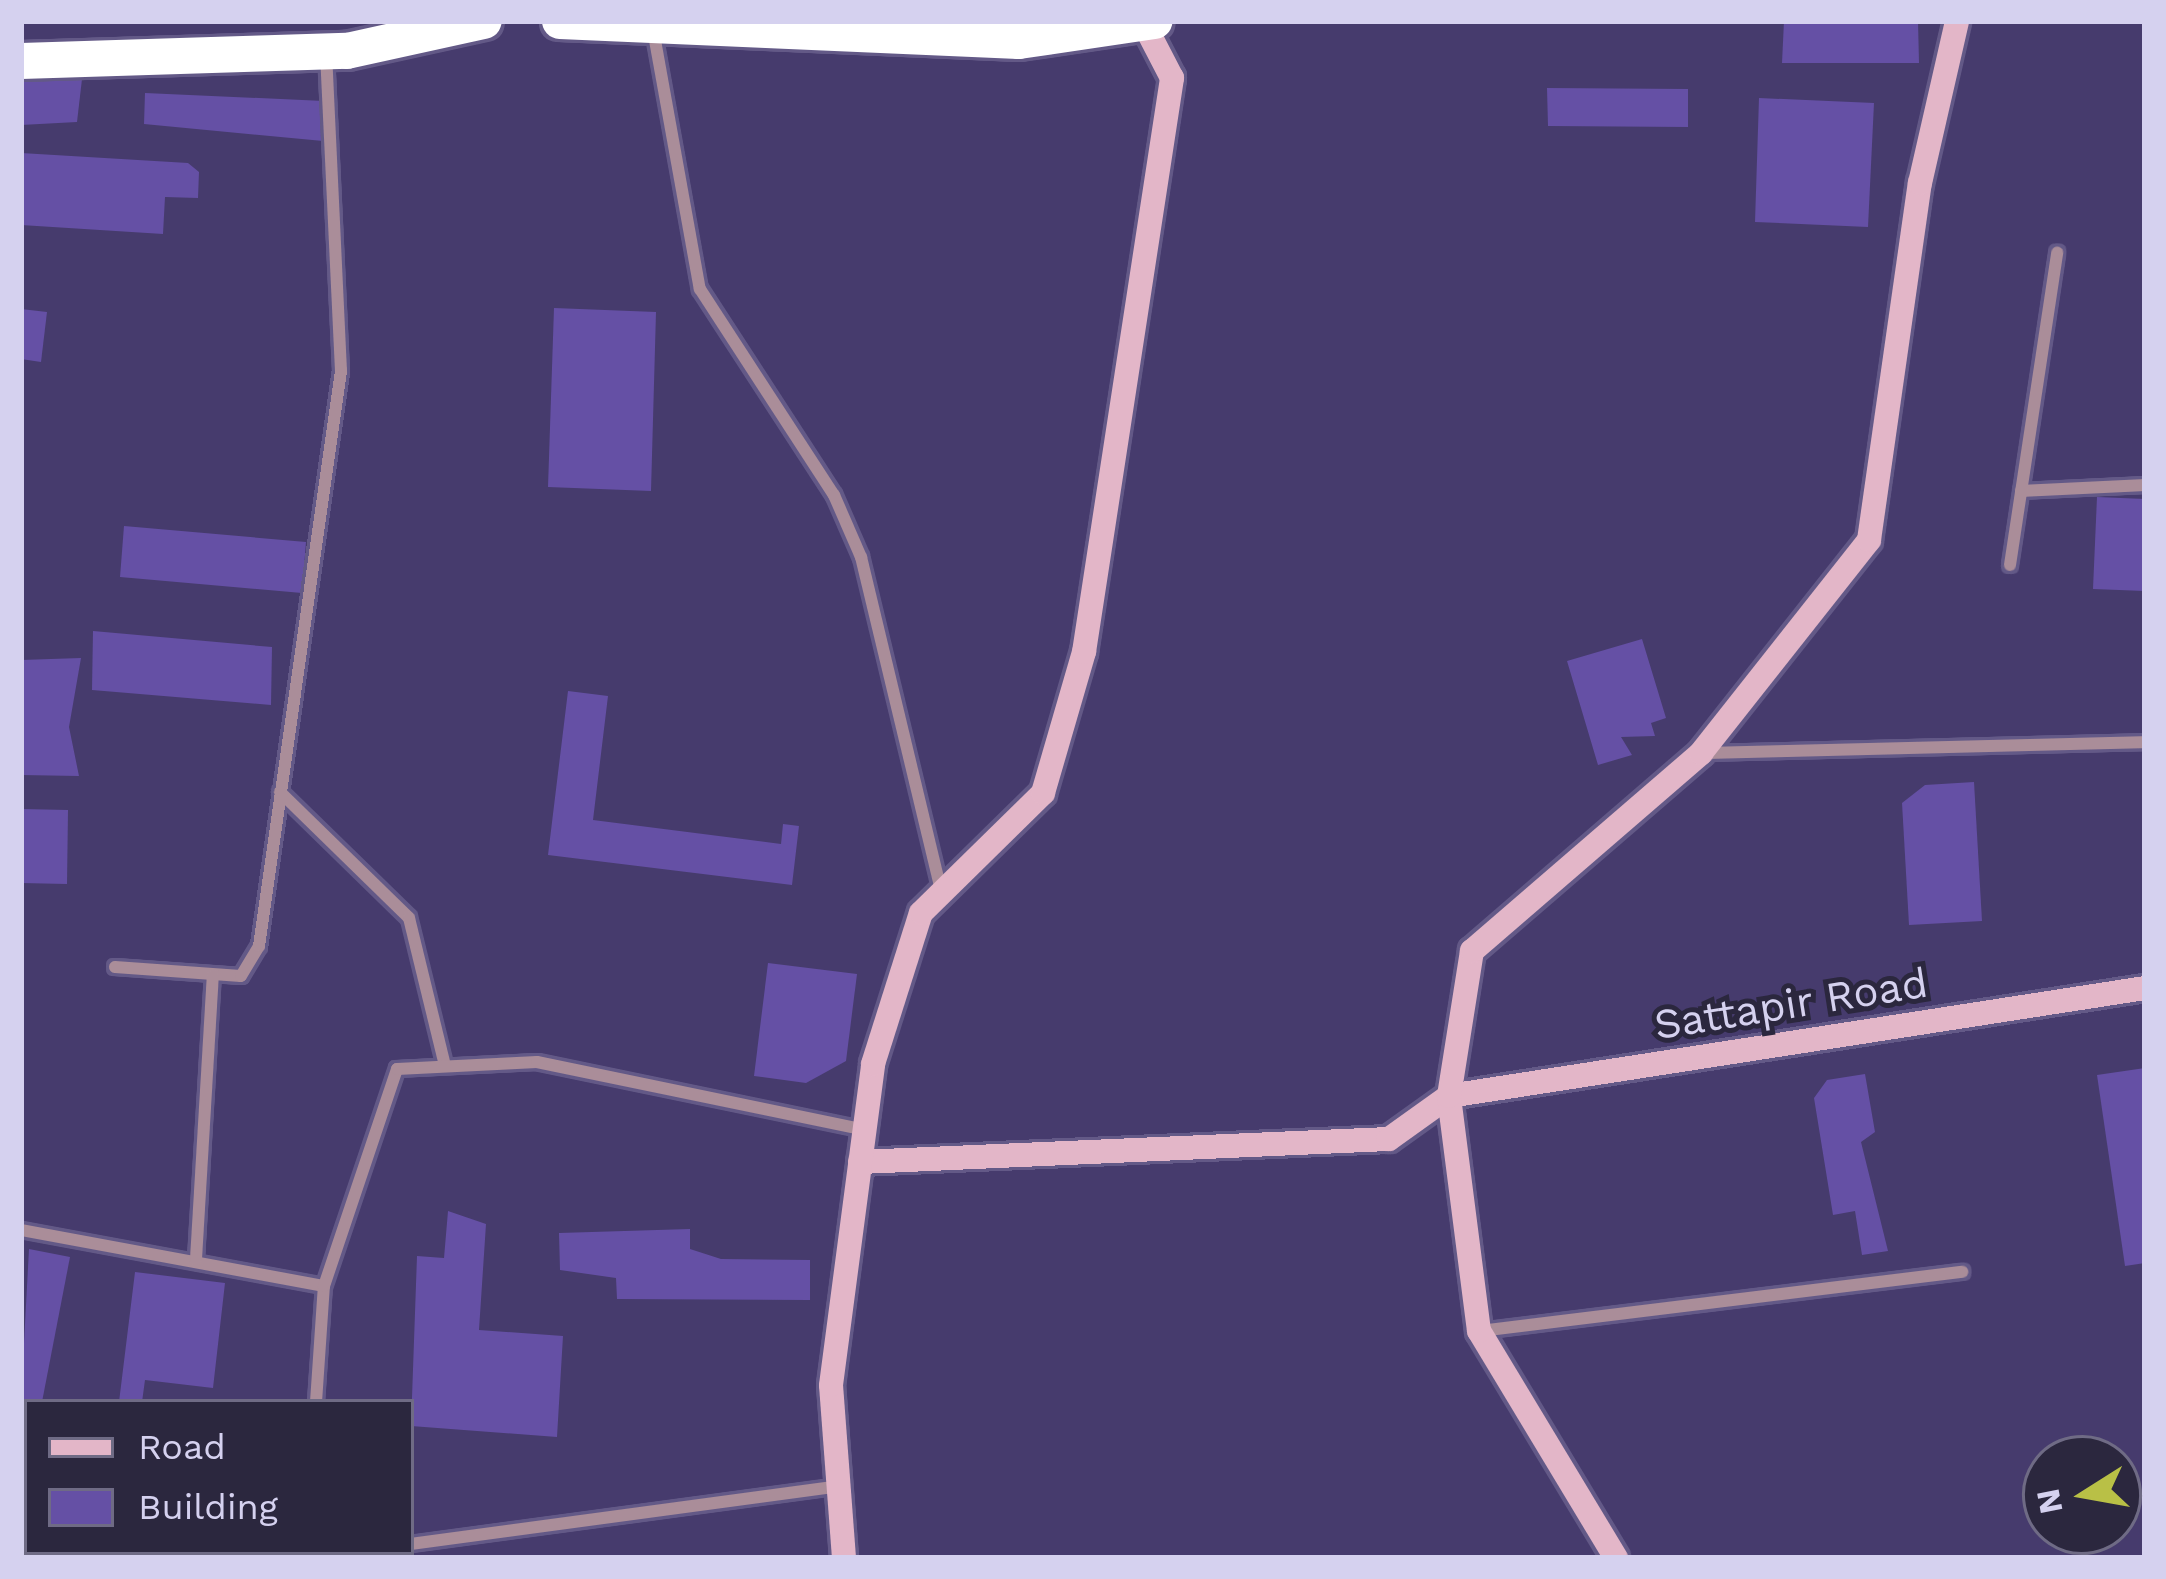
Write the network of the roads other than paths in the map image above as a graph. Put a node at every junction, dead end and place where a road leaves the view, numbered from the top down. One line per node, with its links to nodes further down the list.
1 (484, 21): 6 (highway)
2 (560, 21): 5 (highway)
3 (1957, 21): 13 (street)
4 (1148, 23): 5 (highway); 15 (street)
5 (653, 25): 15 (street)
6 (326, 52): 7 (highway); 14 (street)
7 (21, 61)
8 (2057, 253): 10 (street)
9 (2145, 485): 10 (street)
10 (2021, 491): 11 (street)
11 (2010, 565)
12 (2145, 742): 13 (street)
13 (1701, 753): 20 (street)
14 (280, 792): 17 (street); 19 (street)
15 (941, 892): 21 (street)
16 (115, 967): 17 (street)
17 (213, 976): 24 (street)
18 (2145, 988): 20 (street, Sattapir Road)
19 (444, 1062): 21 (street); 26 (street)
20 (1450, 1096): 22 (street); 27 (street)
21 (870, 1132): 22 (street)
22 (860, 1162): 29 (street)
23 (21, 1230): 24 (street)
24 (196, 1259): 26 (street)
25 (1962, 1272): 27 (street)
26 (324, 1286): 28 (street)
27 (1479, 1331): 32 (street)
28 (316, 1399)
29 (838, 1486): 30 (street); 31 (street)
30 (414, 1544)
31 (844, 1558)
32 (1616, 1558)

